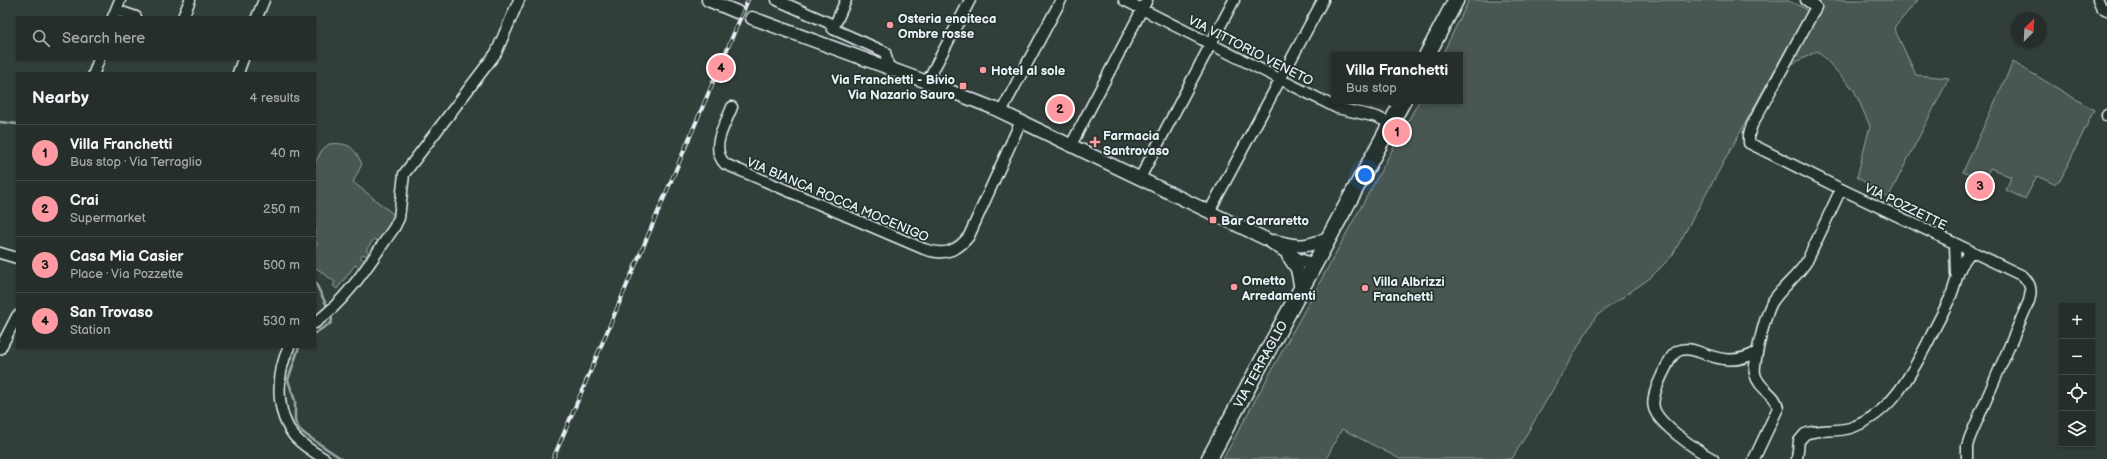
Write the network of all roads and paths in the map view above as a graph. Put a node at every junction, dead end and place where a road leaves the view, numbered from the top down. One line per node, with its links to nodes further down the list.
1 (120, 0): 19 (street)
2 (190, 0): 21 (street)
3 (264, 0): 22 (street)
4 (518, 0): 53 (street)
5 (708, 0): 18 (street)
6 (776, 0): 24 (street)
7 (846, 0): 24 (street)
8 (970, 0): 33 (street)
9 (1061, 0): 36 (street)
10 (1124, 0): 16 (street, VIA VITTORIO VENETO)
11 (1234, 0): 25 (street)
12 (1323, 0): 32 (street)
13 (1456, 0): 26 (main road)
14 (1806, 0): 41 (street, VIA POZZETTE)
15 (2098, 0): 17 (street)
16 (1145, 4): 25 (street, VIA VITTORIO VENETO); 39 (street)
17 (2107, 10)
18 (737, 12)
19 (114, 14): 20 (street)
20 (129, 16)
21 (183, 16)
22 (257, 16)
23 (752, 18): 29 (street)
24 (833, 29): 29 (street)
25 (1210, 45): 32 (street, VIA VITTORIO VENETO); 40 (street)
26 (1429, 52)
27 (98, 60): 30 (street)
28 (243, 60): 31 (street)
29 (889, 68): 33 (street)
30 (94, 72)
31 (238, 72)
32 (1280, 80): 38 (street, VIA VITTORIO VENETO); 42 (street)
33 (927, 82): 36 (street)
34 (1401, 104): 38 (main road, VIA TERRAGLIO)
35 (732, 107): 37 (street, VIA BIANCA ROCCA MOCENIGO)
36 (1002, 112): 37 (street)
37 (1021, 121): 39 (street)
38 (1391, 124): 43 (main road, VIA TERRAGLIO)
39 (1071, 145): 40 (street)
40 (1140, 178): 42 (street)
41 (1841, 190): 44 (street, VIA POZZETTE); 56 (street)
42 (1210, 212): 45 (street)
43 (1330, 237): 45 (street); 49 (main road, VIA TERRAGLIO)
44 (1955, 244): 46 (street, VIA POZZETTE); 50 (street)
45 (1290, 249): 49 (street); 51 (street)
46 (1971, 252): 50 (street); 62 (street, VIA POZZETTE)
47 (0, 253): 48 (street)
48 (16, 258)
49 (1315, 265): 51 (main road, VIA TERRAGLIO)
50 (1956, 276): 61 (street)
51 (1301, 289): 58 (main road, VIA TERRAGLIO)
52 (16, 318): 54 (street)
53 (316, 322)
54 (0, 348)
55 (289, 348): 57 (street)
56 (1757, 352): 59 (street); 60 (street)
57 (325, 459)
58 (1209, 459)
59 (1713, 459)
60 (1754, 459)
61 (1797, 459)
62 (1967, 459)

